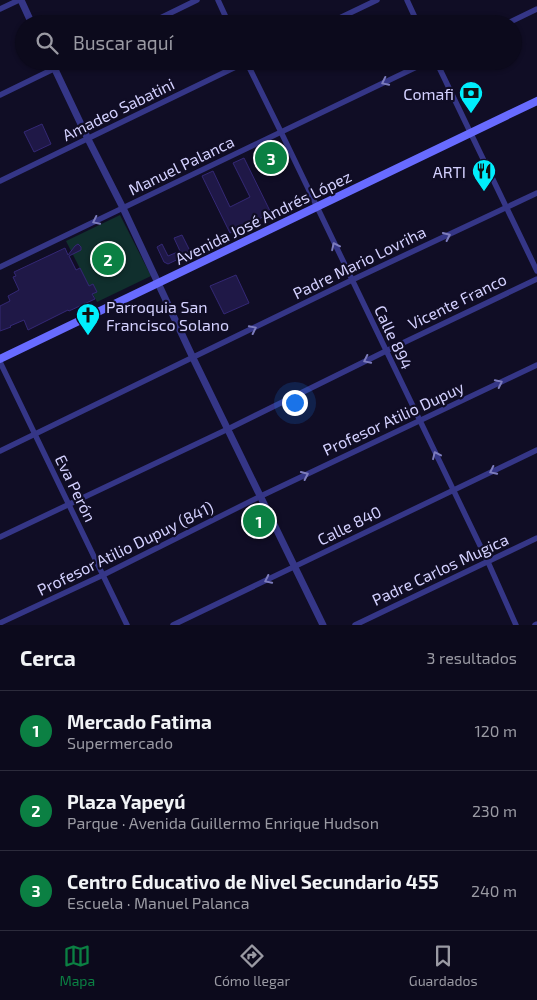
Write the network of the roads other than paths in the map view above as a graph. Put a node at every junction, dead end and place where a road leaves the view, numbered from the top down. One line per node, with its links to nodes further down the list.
1 (20, 0): 7 (street); 8 (street)
2 (197, 0): 9 (street)
3 (218, 0): 10 (street)
4 (377, 0): 11 (street)
5 (407, 0): 12 (street)
6 (537, 9): 13 (street)
7 (0, 10)
8 (28, 15)
9 (166, 15)
10 (224, 15)
11 (346, 15)
12 (414, 15)
13 (522, 16)
14 (52, 70): 20 (street)
15 (54, 70): 24 (street)
16 (230, 70): 24 (street, Amadeo Sabatini)
17 (251, 70): 22 (street, Calle 894)
18 (410, 70): 22 (street, Manuel Palanca, one-way to 22)
19 (440, 70): 23 (street)
20 (0, 95)
21 (537, 101): 23 (main road, Avenida José Andrés López)
22 (281, 132): 27 (street, Calle 894); 28 (street, Manuel Palanca)
23 (470, 134): 27 (main road, Avenida José Andrés López); 29 (street)
24 (88, 139): 25 (street, Amadeo Sabatini); 28 (street)
25 (0, 181)
26 (537, 193): 29 (street, Padre Mario Lovriha)
27 (316, 207): 33 (street, Calle 894, one-way to 27); 34 (main road, Avenida José Andrés López)
28 (123, 208): 30 (street, Manuel Palanca, one-way to 30); 34 (street)
29 (506, 208): 31 (street); 33 (street, Padre Mario Lovriha, one-way to 29)
30 (0, 267)
31 (537, 272)
32 (537, 278): 35 (street, Vicente Franco)
33 (352, 280): 35 (street, Calle 894); 36 (street, Padre Mario Lovriha, one-way to 33)
34 (158, 283): 36 (street); 37 (main road, Avenida José Andrés López)
35 (386, 351): 39 (street, Calle 894); 40 (street, Vicente Franco, one-way to 40)
36 (193, 358): 40 (street); 41 (street, Padre Mario Lovriha)
37 (0, 360): 41 (street, Eva Perón)
38 (537, 365): 39 (street, Profesor Atilio Dupuy, one-way to 38)
39 (420, 421): 44 (street, Calle 894, one-way to 39); 45 (street, Profesor Atilio Dupuy, one-way to 39)
40 (228, 428): 45 (street); 46 (street, Vicente Franco)
41 (34, 434): 43 (street, Padre Mario Lovriha); 46 (street, Eva Perón)
42 (537, 450): 44 (street, Calle 840, one-way to 44)
43 (0, 451)
44 (452, 491): 49 (street, Calle 894); 50 (street, Calle 840)
45 (261, 496): 50 (street); 51 (street, Profesor Atilio Dupuy (841))
46 (69, 504): 47 (street, Vicente Franco); 51 (street, Eva Perón)
47 (0, 537)
48 (537, 538): 49 (street, Padre Carlos Mugica)
49 (488, 562): 56 (street, Padre Carlos Mugica); 57 (street, Calle 894)
50 (296, 566): 54 (street, Calle 840, one-way to 54); 55 (street)
51 (103, 575): 52 (street, Profesor Atilio Dupuy (841)); 53 (street, Eva Perón)
52 (0, 624)
53 (127, 625)
54 (173, 625)
55 (323, 625)
56 (355, 625)
57 (516, 625)

